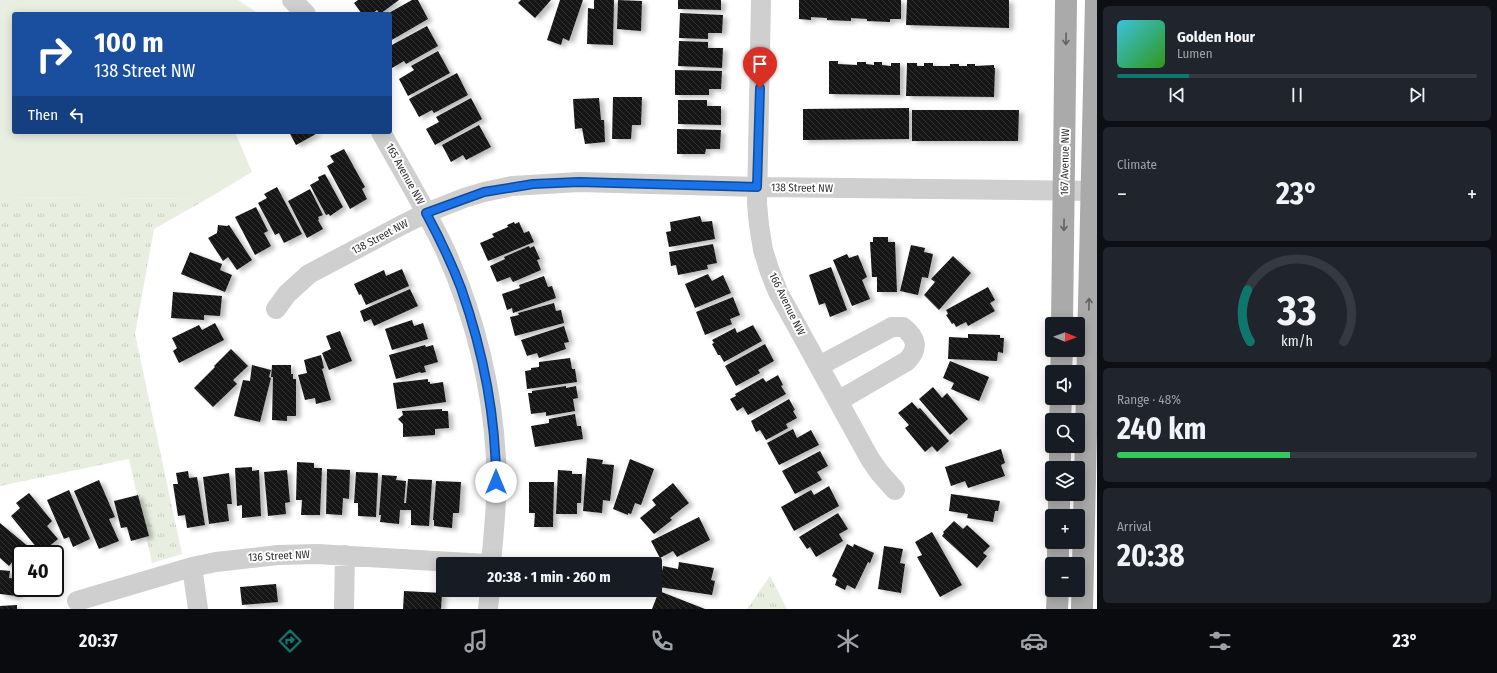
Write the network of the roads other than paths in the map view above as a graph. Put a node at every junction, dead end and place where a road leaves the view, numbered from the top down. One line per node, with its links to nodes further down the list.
1 (292, 0): 5 (street)
2 (761, 0): 7 (street, 166 Avenue NW)
3 (1066, 0): 8 (main road, 167 Avenue NW, one-way to 8)
4 (1096, 0): 8 (main road, 167 Avenue NW)
5 (304, 12)
6 (382, 134): 9 (street, 165 Avenue NW)
7 (757, 187): 8 (street, 138 Street NW); 9 (street, 138 Street NW); 12 (street, 166 Avenue NW)
8 (1082, 191): 11 (main road, 167 Avenue NW, one-way to 11); 26 (main road, 167 Avenue NW, one-way to 8)
9 (426, 213): 10 (street, 138 Street NW); 16 (street, 165 Avenue NW)
10 (276, 309)
11 (1063, 317)
12 (819, 366): 13 (street, 166 Avenue NW); 13 (street)
13 (838, 401): 14 (street, 166 Avenue NW)
14 (895, 490)
15 (345, 555): 17 (street, 136 Street NW); 18 (street, 136 Street NW); 23 (street)
16 (492, 557)
17 (436, 561)
18 (192, 567): 21 (street, 136 Street NW); 22 (street)
19 (489, 597): 24 (street)
20 (1058, 597): 25 (main road)
21 (77, 601)
22 (198, 609)
23 (344, 609)
24 (488, 609)
25 (1057, 609)
26 (1082, 609)

